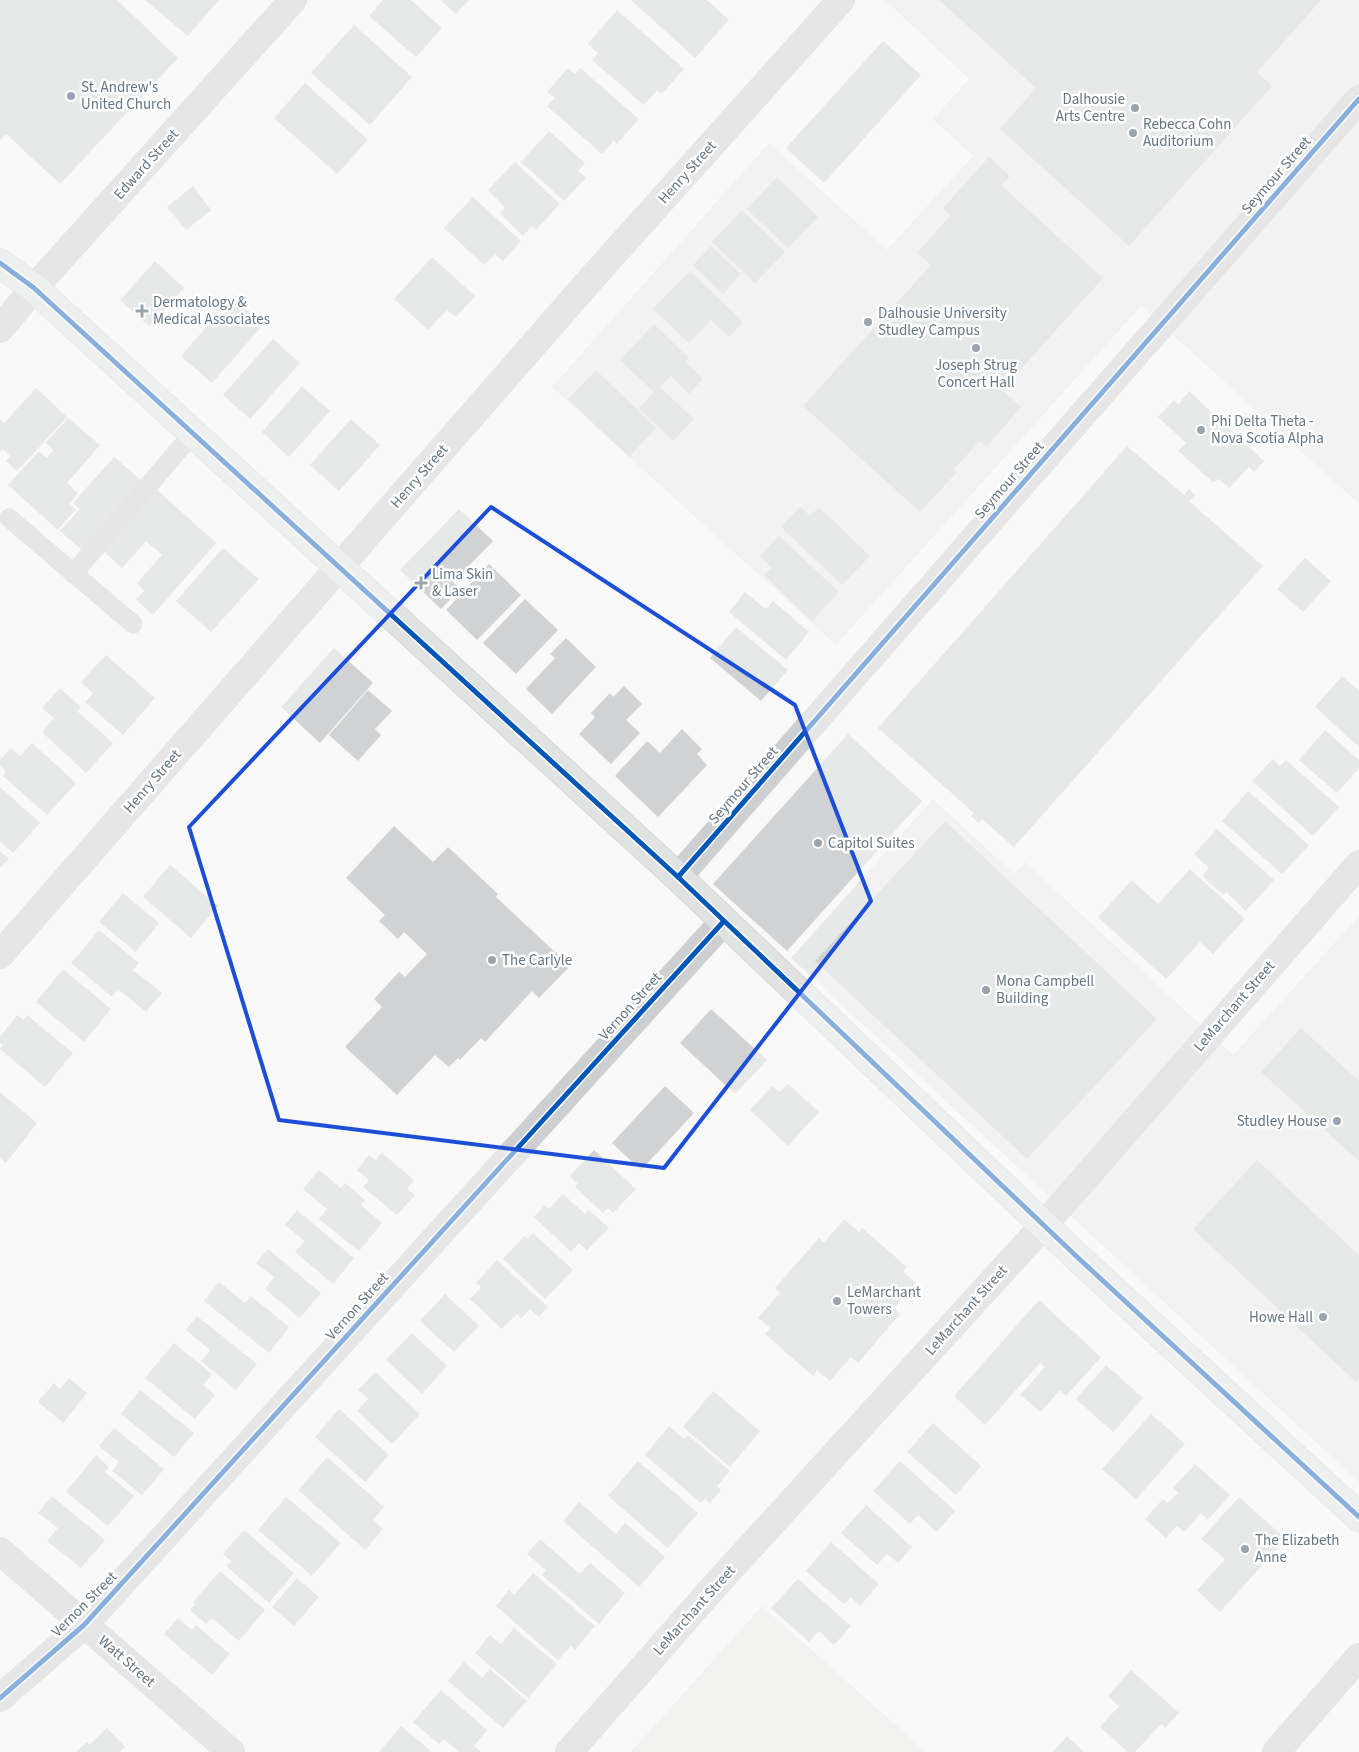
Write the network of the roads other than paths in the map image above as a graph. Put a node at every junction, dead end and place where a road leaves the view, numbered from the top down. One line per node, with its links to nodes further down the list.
1 (294, 0): 5 (street, Edward Street)
2 (841, 0): 9 (street, Henry Street)
3 (1359, 99): 13 (street, Seymour Street)
4 (0, 264): 5 (street)
5 (34, 288): 6 (street, Edward Street); 7 (street)
6 (0, 329)
7 (193, 433): 9 (street); 10 (lane)
8 (9, 518): 10 (lane)
9 (340, 566): 13 (street); 15 (street, Henry Street)
10 (74, 574): 11 (lane)
11 (133, 624)
12 (1359, 864): 16 (street, LeMarchant Street)
13 (678, 877): 14 (street)
14 (724, 921): 16 (street); 19 (street, Vernon Street)
15 (0, 955)
16 (1044, 1225): 17 (street); 23 (street, LeMarchant Street)
17 (1359, 1517)
18 (0, 1551): 19 (street, Watt Street)
19 (84, 1625): 21 (street, Vernon Street); 22 (street, Watt Street)
20 (1359, 1657): 24 (street)
21 (0, 1698)
22 (231, 1752)
23 (569, 1752)
24 (1276, 1752)

